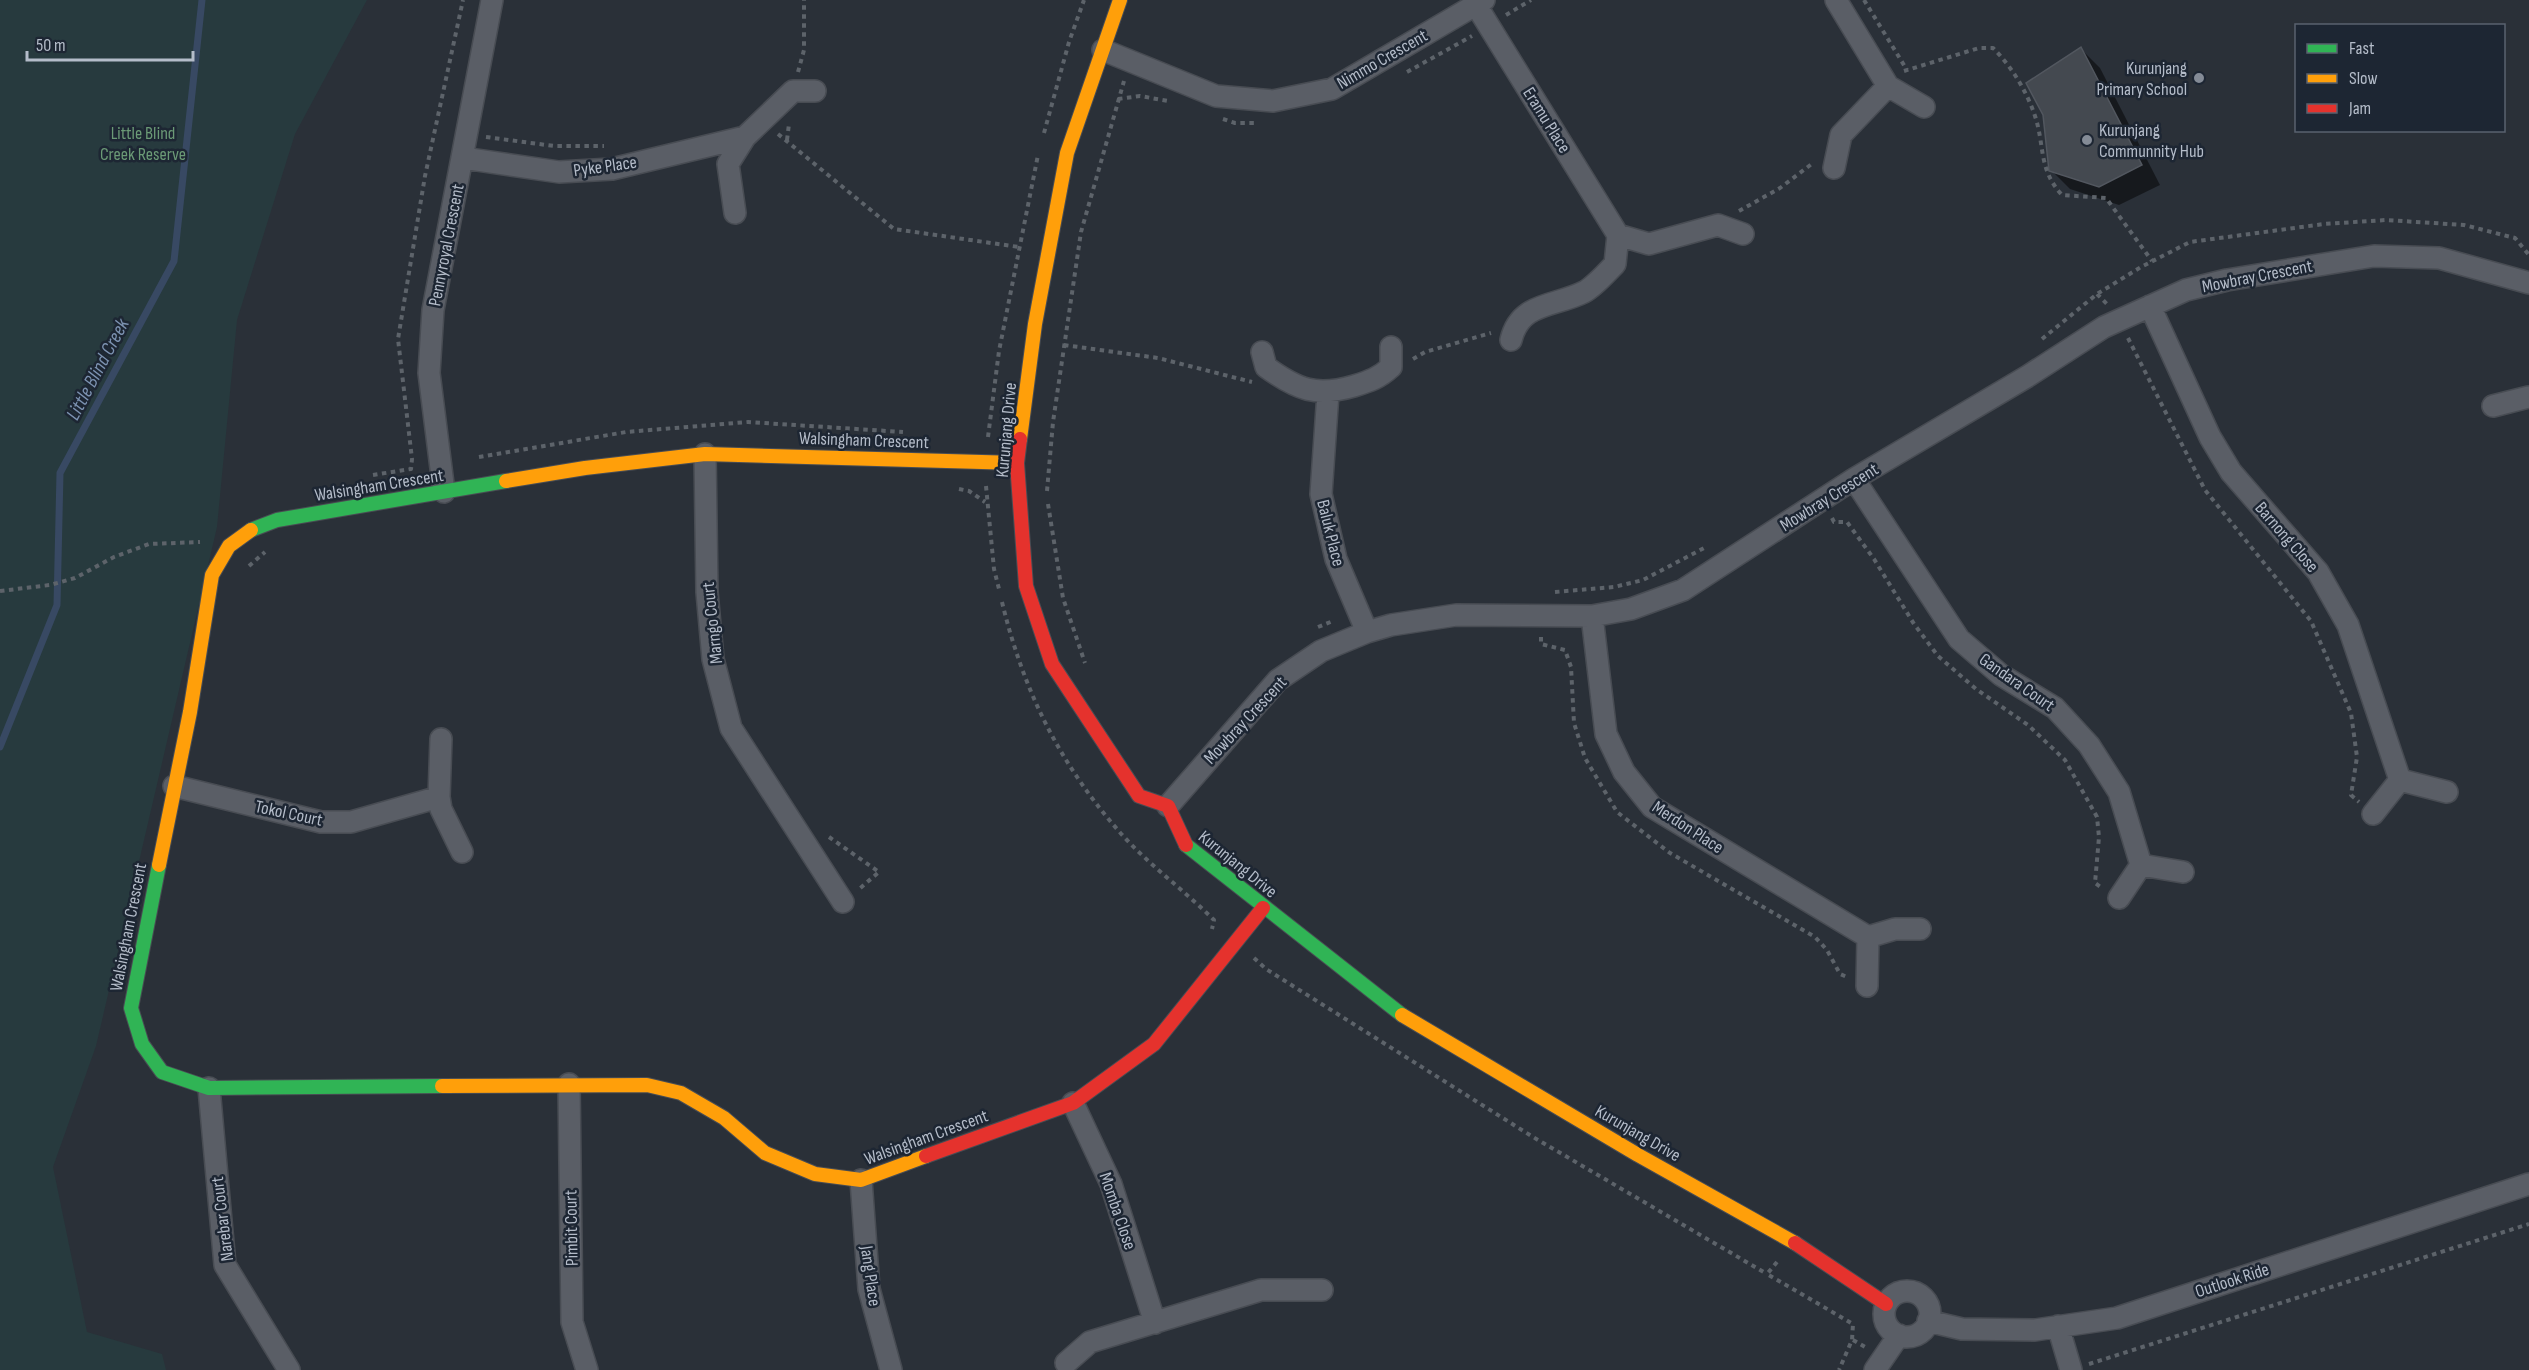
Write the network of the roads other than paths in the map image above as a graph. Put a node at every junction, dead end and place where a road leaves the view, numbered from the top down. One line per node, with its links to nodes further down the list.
1 (492, 0): 10 (street, Pennyroyal Crescent)
2 (1120, 0): 5 (street, Kurunjang Drive)
3 (1836, 0): 6 (street)
4 (1480, 2): 5 (street, Nimmo Crescent); 14 (street, Eramu Place)
5 (1102, 50): 24 (street, Kurunjang Drive)
6 (1887, 83): 8 (street); 11 (street)
7 (815, 91): 9 (street)
8 (1924, 107)
9 (745, 137): 10 (street, Pyke Place); 12 (street)
10 (463, 158): 26 (street, Pennyroyal Crescent)
11 (1834, 168)
12 (735, 213)
13 (1743, 234): 14 (street)
14 (1618, 235): 17 (street)
15 (2529, 283): 16 (street, Mowbray Crescent)
16 (2150, 306): 25 (street, Mowbray Crescent); 30 (street, Barnong Close)
17 (1513, 333)
18 (1262, 352): 20 (street)
19 (1391, 357): 20 (street)
20 (1328, 393): 28 (street, Baluk Place)
21 (2529, 397): 22 (street)
22 (2493, 406)
23 (705, 454): 24 (street, Walsingham Crescent); 26 (street, Walsingham Crescent); 40 (street, Marngo Court)
24 (1017, 463): 34 (street, Kurunjang Drive)
25 (1854, 479): 27 (street, Mowbray Crescent); 37 (street, Gandara Court)
26 (444, 492): 31 (street, Walsingham Crescent)
27 (1592, 616): 28 (street, Mowbray Crescent); 43 (street, Merdon Place)
28 (1367, 632): 34 (street, Mowbray Crescent)
29 (441, 739): 33 (street)
30 (2400, 780): 32 (street); 35 (street)
31 (174, 786): 33 (street, Tokol Court); 46 (street, Walsingham Crescent)
32 (2447, 792)
33 (439, 797): 36 (street)
34 (1168, 806): 41 (street, Kurunjang Drive)
35 (2373, 814)
36 (462, 852)
37 (2141, 865): 38 (street); 39 (street)
38 (2183, 872)
39 (2119, 898)
40 (843, 902)
41 (1263, 908): 47 (street, Walsingham Crescent); 51 (street, Kurunjang Drive)
42 (1920, 929): 43 (street)
43 (1868, 937): 44 (street)
44 (1867, 986)
45 (569, 1084): 46 (street, Walsingham Crescent); 48 (street, Walsingham Crescent); 59 (street, Pimbit Court)
46 (209, 1088): 58 (street, Narebar Court)
47 (1073, 1103): 48 (street, Walsingham Crescent); 53 (street, Momba Close)
48 (861, 1180): 60 (street, Jang Place)
49 (2529, 1184): 54 (street, Outlook Ride)
50 (1322, 1290): 53 (street)
51 (1886, 1304): 52 (street); 55 (street)
52 (1928, 1321): 54 (street, Outlook Ride); 55 (street)
53 (1155, 1323): 56 (street)
54 (2058, 1326): 57 (street)
55 (1899, 1335): 61 (street)
56 (1066, 1363)
57 (2077, 1368)
58 (290, 1370)
59 (587, 1370)
60 (891, 1370)
61 (1875, 1370)

